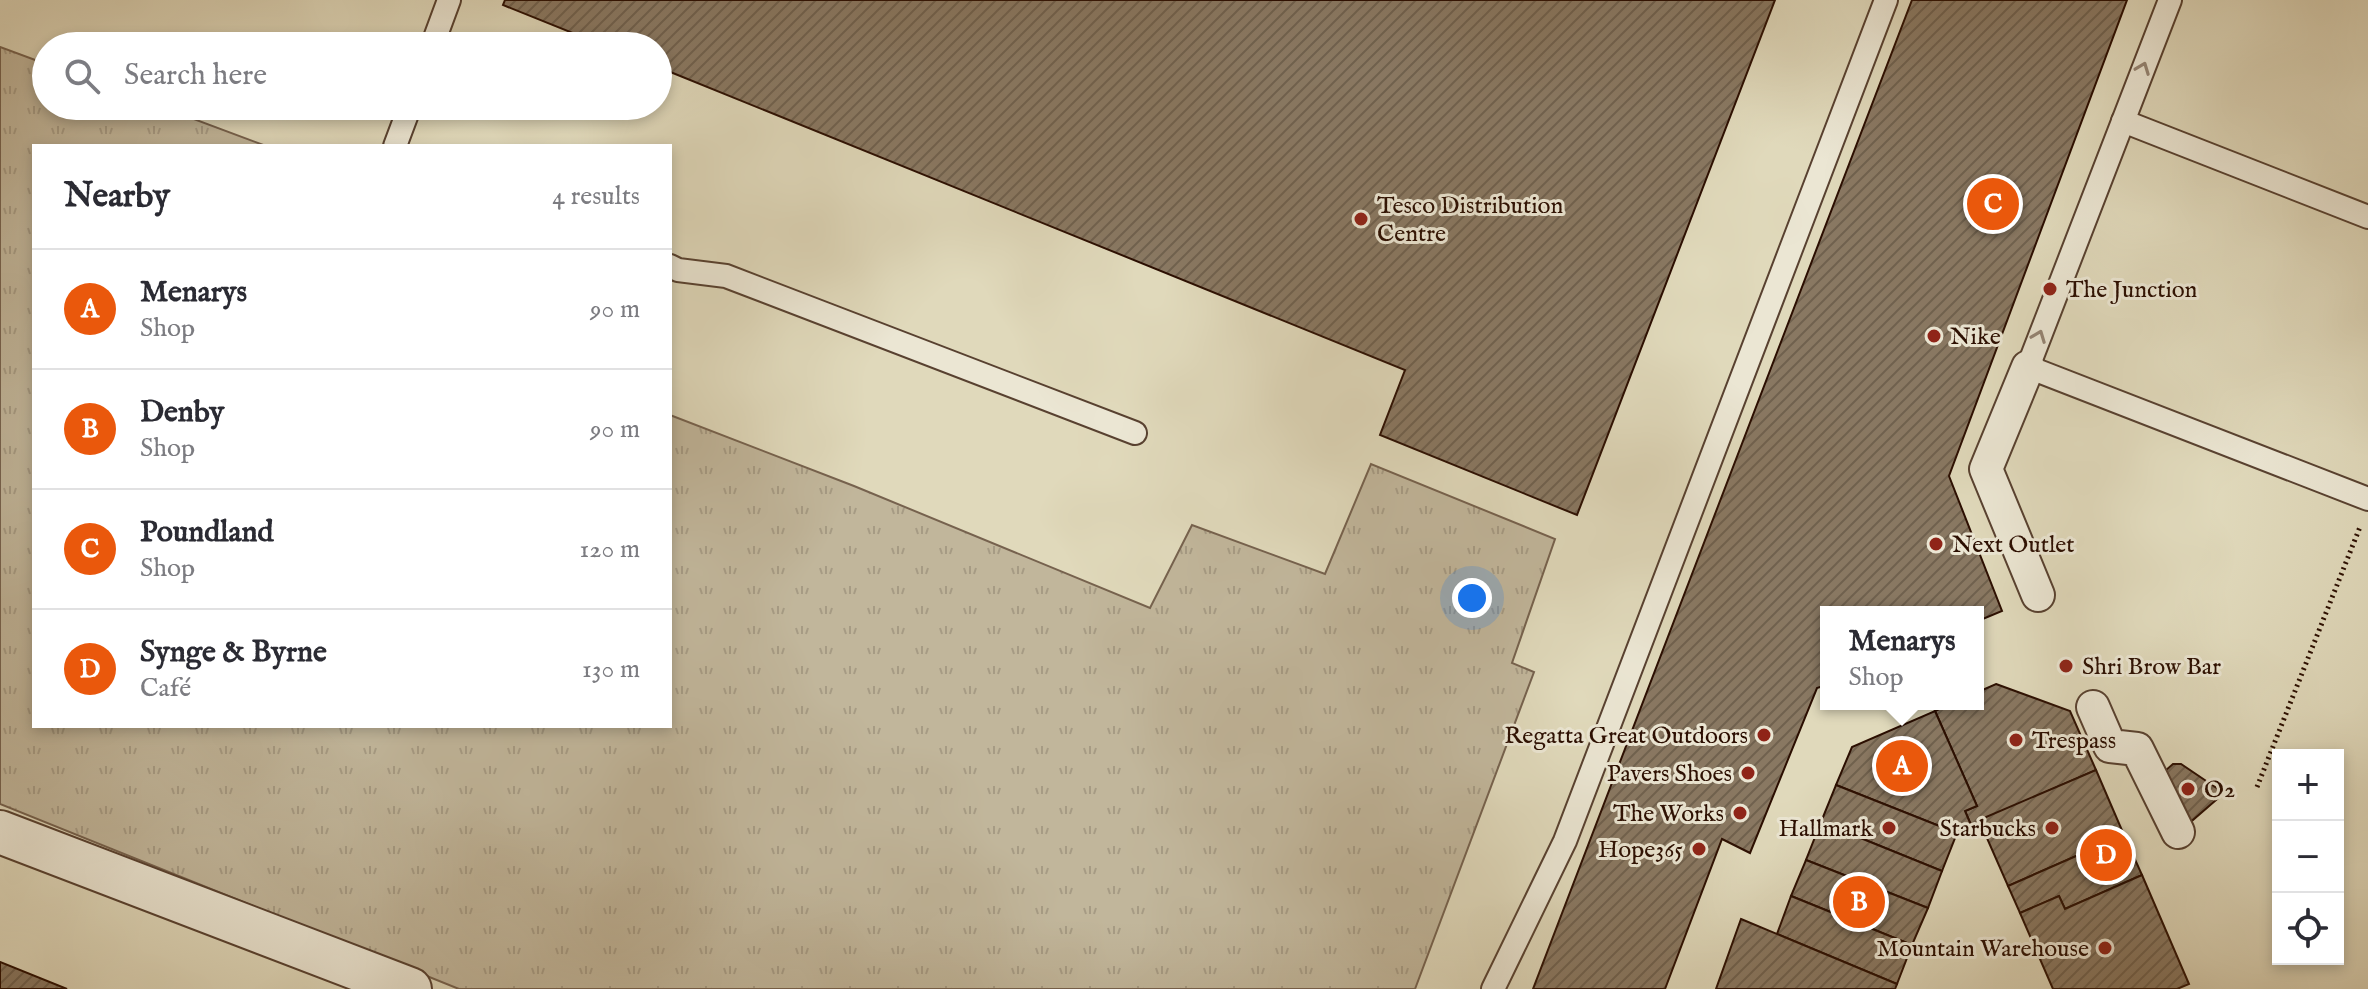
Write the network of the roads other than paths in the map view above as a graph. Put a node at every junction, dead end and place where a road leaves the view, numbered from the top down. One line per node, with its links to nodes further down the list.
1 (449, 0): 4 (lane)
2 (1886, 0): 18 (lane)
3 (2170, 0): 6 (lane, one-way to 3)
4 (437, 32)
5 (405, 120): 7 (lane)
6 (2123, 121): 8 (lane); 10 (lane, one-way to 6)
7 (396, 144)
8 (2368, 217)
9 (672, 266): 11 (lane)
10 (2028, 367): 12 (lane); 13 (street)
11 (1135, 433)
12 (2368, 499)
13 (2038, 595)
14 (2093, 707): 16 (street)
15 (0, 832): 17 (street)
16 (2178, 832)
17 (410, 989)
18 (1493, 989)

